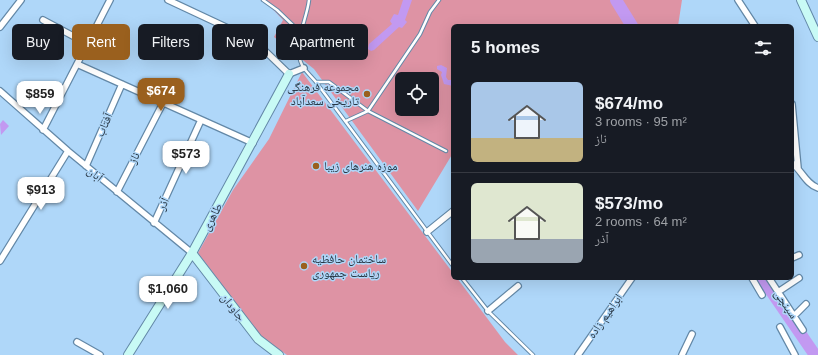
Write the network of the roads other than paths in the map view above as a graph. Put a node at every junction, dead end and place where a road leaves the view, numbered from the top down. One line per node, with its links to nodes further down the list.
1 (21, 0): 14 (street)
2 (110, 0): 10 (street)
3 (168, 0): 21 (street)
4 (262, 0): 11 (lane)
5 (309, 0): 12 (lane)
6 (439, 0): 26 (lane)
7 (738, 0): 13 (street)
8 (801, 0): 16 (street)
9 (43, 20): 15 (street)
10 (98, 24)
11 (292, 24)
12 (303, 24)
13 (754, 24)
14 (0, 27)
15 (72, 35)
16 (818, 37)
17 (79, 60): 19 (street)
18 (302, 60): 20 (lane)
19 (77, 64): 23 (street); 30 (street)
20 (304, 68): 21 (street); 22 (lane)
21 (289, 74): 31 (street, طاهری)
22 (316, 82): 26 (lane); 28 (lane)
23 (122, 84): 25 (street); 35 (street, آفتاب)
24 (0, 91): 30 (street, آبان)
25 (163, 103): 27 (street); 38 (street, ناز)
26 (368, 111): 28 (lane); 33 (lane)
27 (201, 120): 31 (street); 40 (street, آذر)
28 (346, 121): 41 (lane)
29 (794, 125): 36 (street)
30 (43, 130): 32 (street, آبان)
31 (253, 143): 42 (street, طاهری)
32 (68, 151): 35 (street, آبان); 45 (street)
33 (446, 152)
34 (794, 165): 36 (street)
35 (86, 166): 38 (street, آبان)
36 (798, 168): 37 (street)
37 (818, 188)
38 (117, 192): 40 (street, آبان)
39 (451, 213): 41 (street)
40 (154, 223): 42 (street, آبان)
41 (427, 232): 46 (lane)
42 (192, 253): 63 (street, طاهری); 64 (street, جاودان)
43 (799, 255): 44 (street)
44 (794, 257)
45 (0, 261)
46 (451, 263)
47 (799, 278): 53 (street)
48 (464, 280): 56 (lane)
49 (631, 280): 66 (street, ابراهیم زاده)
50 (753, 280): 54 (street)
51 (770, 280): 53 (street, سپنچی)
52 (518, 286): 56 (street)
53 (778, 292): 57 (street, سپنچی)
54 (762, 295)
55 (806, 304): 57 (street)
56 (488, 311): 65 (lane)
57 (794, 316): 59 (street, سپنچی)
58 (780, 326): 68 (street)
59 (803, 330)
60 (692, 334): 67 (street)
61 (77, 342): 62 (street)
62 (100, 355)
63 (128, 355)
64 (279, 355)
65 (534, 355)
66 (578, 355)
67 (682, 355)
68 (795, 355)

